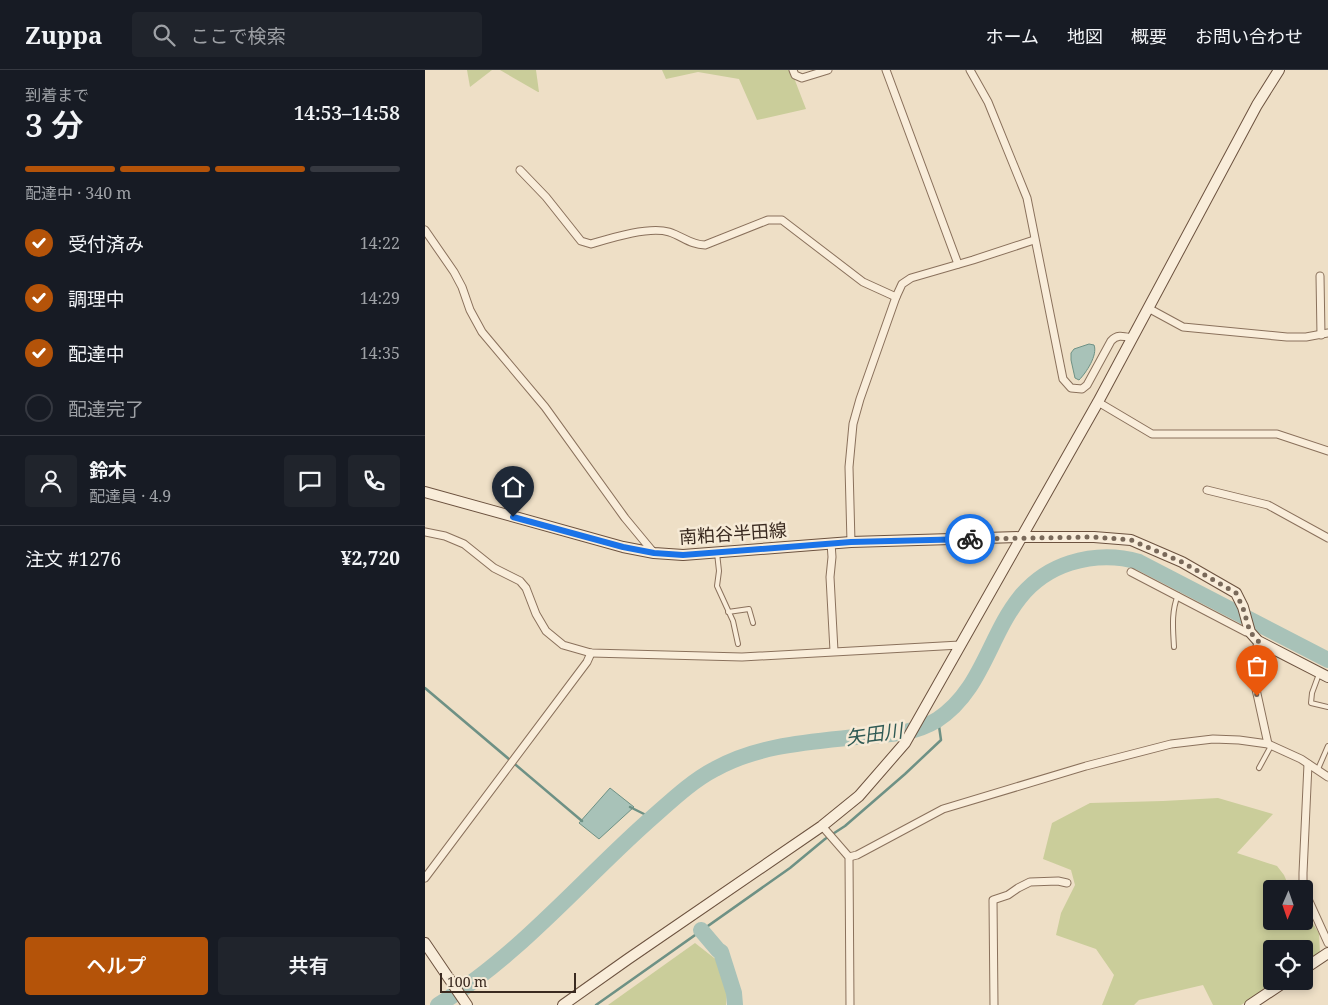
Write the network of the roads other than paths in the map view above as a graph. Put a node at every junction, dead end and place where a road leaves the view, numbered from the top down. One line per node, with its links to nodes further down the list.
1 (793, 70): 2 (street)
2 (828, 70)
3 (886, 70): 9 (street)
4 (970, 70): 8 (street)
5 (1279, 70): 12 (street)
6 (520, 170): 11 (street)
7 (425, 230): 25 (street)
8 (1034, 240): 9 (street); 14 (street)
9 (958, 264): 11 (street)
10 (1320, 276): 13 (street)
11 (896, 297): 22 (street)
12 (1148, 308): 13 (street); 14 (street)
13 (1325, 334)
14 (1132, 338): 15 (street)
15 (1098, 402): 16 (street); 20 (street)
16 (1328, 452)
17 (1207, 490): 21 (street)
18 (425, 492): 25 (street, 南粕谷半田線)
19 (425, 532): 38 (street)
20 (1021, 537): 22 (street, 南粕谷半田線); 32 (street, 南粕谷半田線); 35 (street)
21 (1328, 538)
22 (851, 542): 23 (street, 南粕谷半田線)
23 (831, 543): 24 (street, 南粕谷半田線); 37 (street)
24 (717, 551): 25 (street, 南粕谷半田線); 30 (lane)
25 (654, 553)
26 (1131, 572): 27 (street)
27 (1178, 595): 32 (street); 36 (lane)
28 (750, 604): 29 (lane)
29 (749, 609): 30 (lane); 31 (lane)
30 (728, 612): 34 (lane)
31 (753, 624)
32 (1250, 632): 33 (street, 南粕谷半田線)
33 (1259, 642): 39 (street, 南粕谷半田線); 41 (street)
34 (738, 644)
35 (960, 645): 37 (street); 47 (street)
36 (1173, 647)
37 (833, 651): 38 (street)
38 (591, 653): 49 (street)
39 (1324, 675): 40 (lane)
40 (1328, 707)
41 (1269, 745): 43 (street); 44 (lane); 48 (street)
42 (1328, 746): 45 (lane)
43 (1308, 764): 45 (street); 50 (street)
44 (1259, 768)
45 (1318, 769): 46 (street)
46 (1328, 776)
47 (822, 826): 48 (street); 59 (street)
48 (849, 857): 60 (street)
49 (425, 878)
50 (1303, 880)
51 (1067, 883): 61 (street)
52 (1313, 908): 54 (street)
53 (425, 943): 58 (street)
54 (1328, 943)
55 (1328, 953): 56 (street)
56 (1313, 963)
57 (1272, 990): 62 (street)
58 (464, 1001)
59 (563, 1005)
60 (850, 1005)
61 (994, 1005)
62 (1250, 1005)

